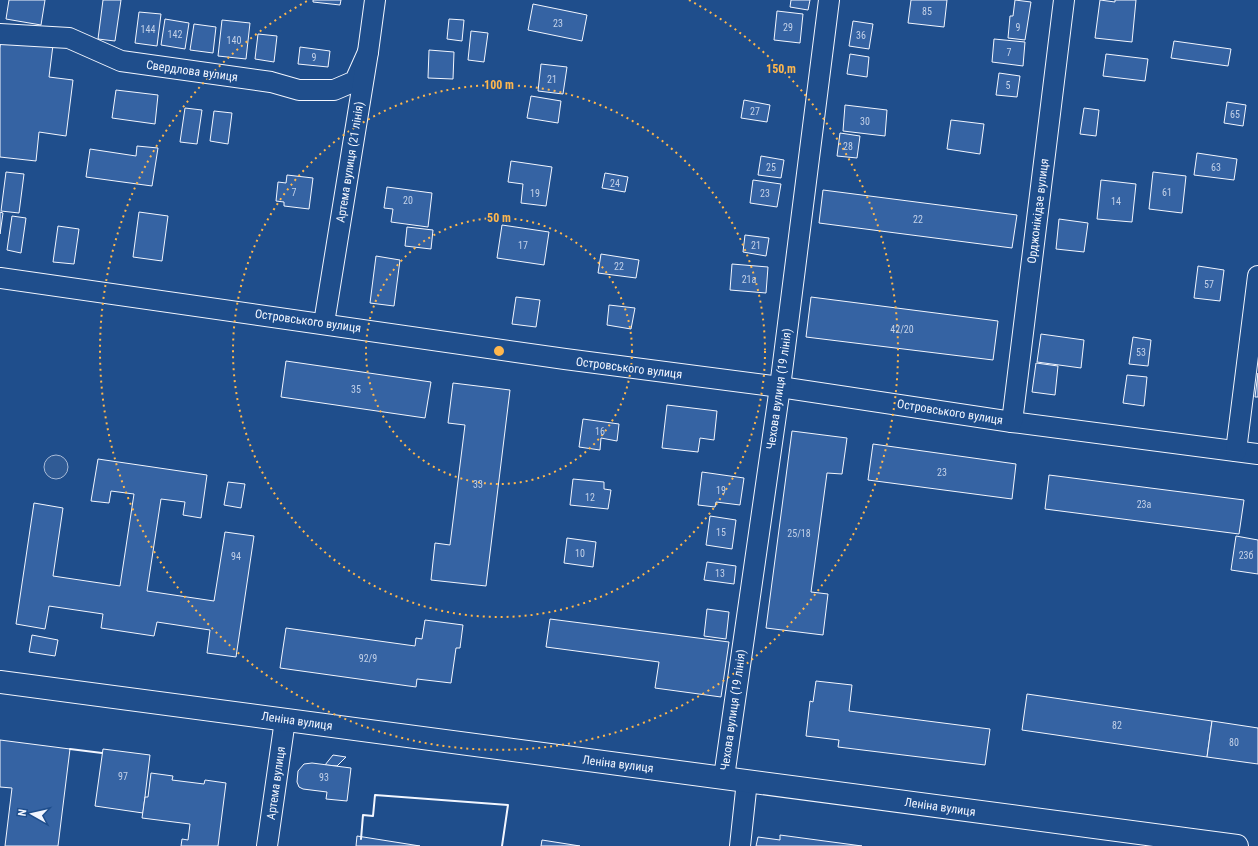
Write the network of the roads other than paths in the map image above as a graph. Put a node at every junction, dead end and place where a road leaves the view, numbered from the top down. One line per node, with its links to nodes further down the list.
1 (375, 0): 5 (street, Артема вулиця (21 лiнiя))
2 (829, 0): 9 (street, Чехова вулиця (19 лiнiя))
3 (1064, 0): 10 (street, Орджонікідзе вулиця)
4 (0, 34): 5 (street, Свердлова вулиця)
5 (368, 52): 8 (street, Артема вулиця (21 лiнiя))
6 (1258, 276): 11 (street)
7 (0, 278): 8 (street, Островського вулиця)
8 (324, 324): 9 (street, Островського вулиця)
9 (780, 387): 10 (street, Островського вулиця); 15 (street, Чехова вулиця (19 лiнiя))
10 (1012, 422): 11 (street, Островського вулиця)
11 (1236, 451): 12 (street, Островського вулиця)
12 (1258, 454)
13 (0, 682): 14 (main road, Леніна вулиця)
14 (285, 720): 15 (main road, Леніна вулиця); 18 (street, Артема вулиця)
15 (724, 777): 16 (main road, Леніна вулиця)
16 (747, 781): 17 (main road, Леніна вулиця); 19 (street)
17 (1188, 843): 20 (main road, Леніна вулиця)
18 (267, 846)
19 (740, 846)
20 (1237, 846)

